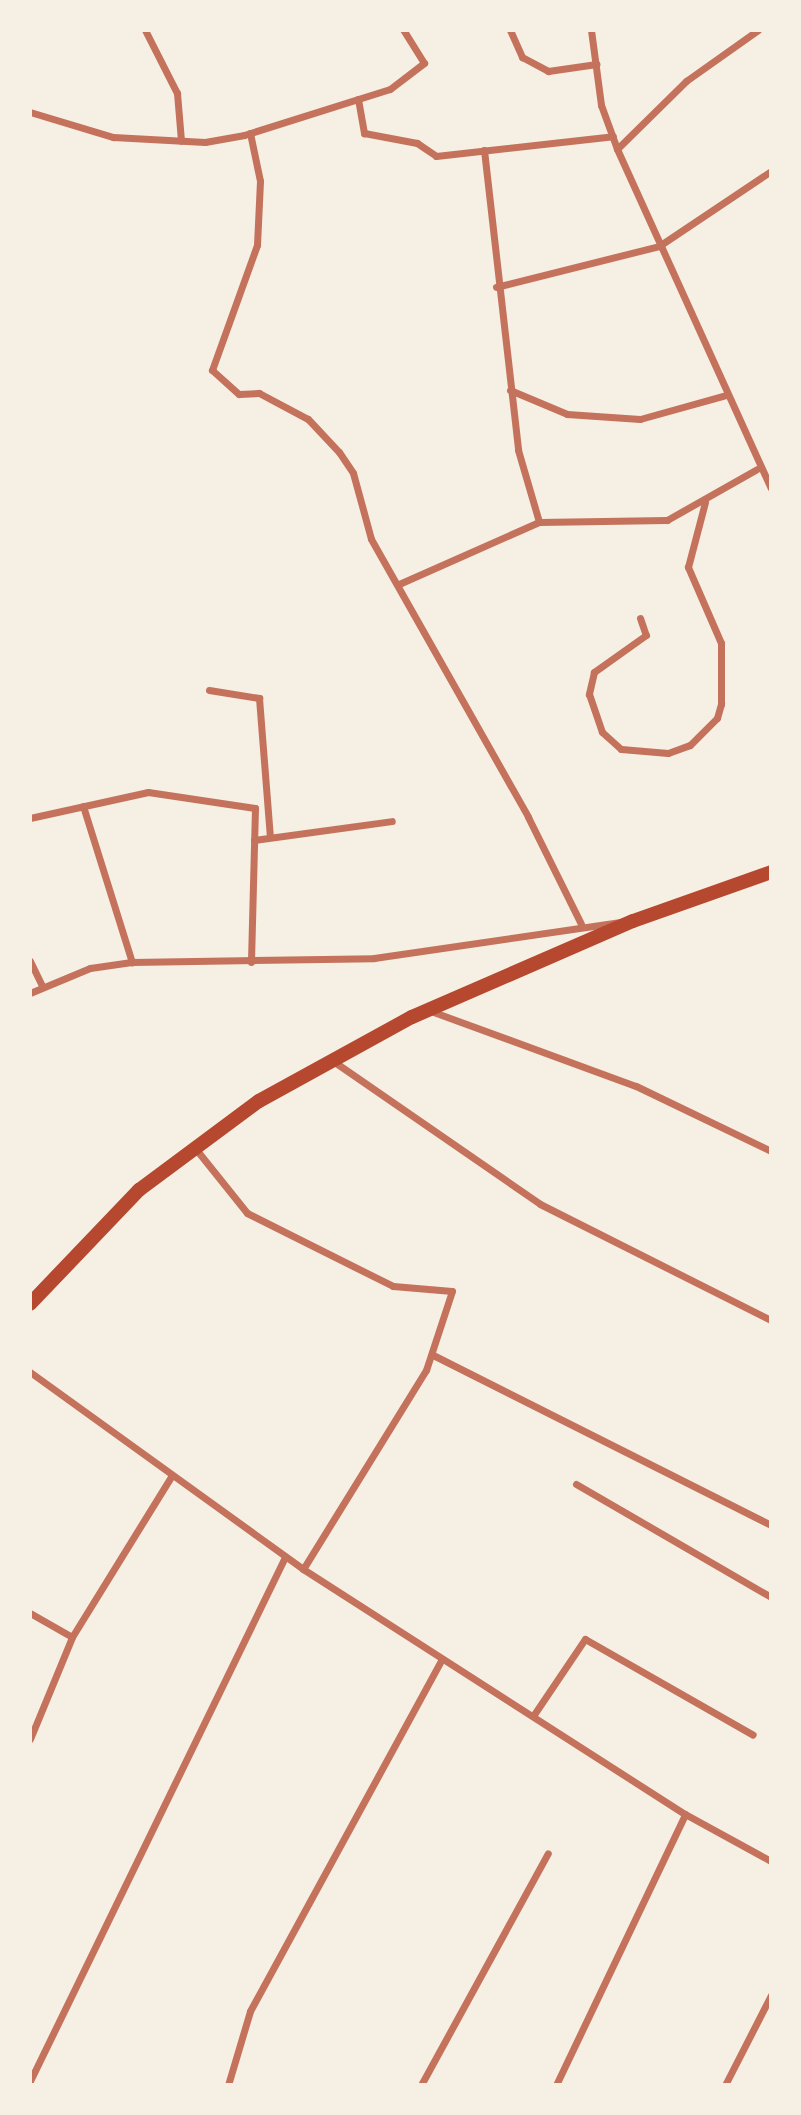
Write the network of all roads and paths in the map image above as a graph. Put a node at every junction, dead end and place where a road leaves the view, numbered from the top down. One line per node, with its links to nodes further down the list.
1 (145, 30): 11 (street)
2 (403, 30): 7 (street)
3 (510, 30): 6 (street)
4 (591, 30): 6 (street)
5 (758, 30): 12 (street)
6 (596, 64): 10 (street)
7 (358, 99): 9 (street); 13 (street)
8 (30, 113): 11 (street)
9 (250, 133): 11 (street); 23 (street)
10 (612, 136): 12 (street); 13 (street)
11 (181, 141)
12 (617, 149): 15 (street)
13 (484, 150): 16 (street)
14 (771, 171): 15 (street)
15 (659, 246): 16 (street); 18 (street)
16 (496, 287): 17 (street)
17 (510, 390): 18 (street); 22 (street)
18 (726, 395): 19 (street)
19 (757, 469): 20 (street); 21 (street)
20 (771, 488)
21 (706, 502): 22 (street); 24 (street)
22 (539, 522): 23 (street)
23 (399, 584): 33 (street)
24 (640, 618)
25 (209, 690): 29 (street)
26 (82, 806): 27 (street); 30 (street); 35 (street)
27 (30, 818)
28 (392, 821): 29 (street)
29 (270, 837): 30 (street)
30 (254, 840): 36 (street)
31 (771, 872): 32 (main road)
32 (633, 921): 33 (street); 39 (main road)
33 (581, 924): 36 (street)
34 (30, 961): 37 (street)
35 (132, 962): 36 (street); 37 (street)
36 (251, 962)
37 (43, 986): 38 (street)
38 (30, 993)
39 (428, 1010): 40 (main road); 42 (street)
40 (332, 1060): 41 (main road); 44 (street)
41 (195, 1148): 43 (main road); 45 (street)
42 (771, 1151)
43 (30, 1304)
44 (771, 1320)
45 (433, 1355): 49 (street); 51 (street)
46 (30, 1372): 47 (street)
47 (171, 1477): 50 (street); 54 (street)
48 (576, 1484): 52 (street)
49 (771, 1525)
50 (285, 1557): 51 (street); 63 (street)
51 (303, 1569): 55 (street)
52 (771, 1597)
53 (30, 1613): 54 (street)
54 (72, 1637): 58 (street)
55 (442, 1658): 56 (street); 64 (street)
56 (533, 1717): 57 (street); 59 (street)
57 (753, 1735)
58 (30, 1739)
59 (685, 1814): 61 (street); 66 (street)
60 (548, 1853): 65 (street)
61 (771, 1861)
62 (771, 1995): 67 (street)
63 (30, 2081)
64 (228, 2085)
65 (421, 2085)
66 (555, 2085)
67 (724, 2085)

